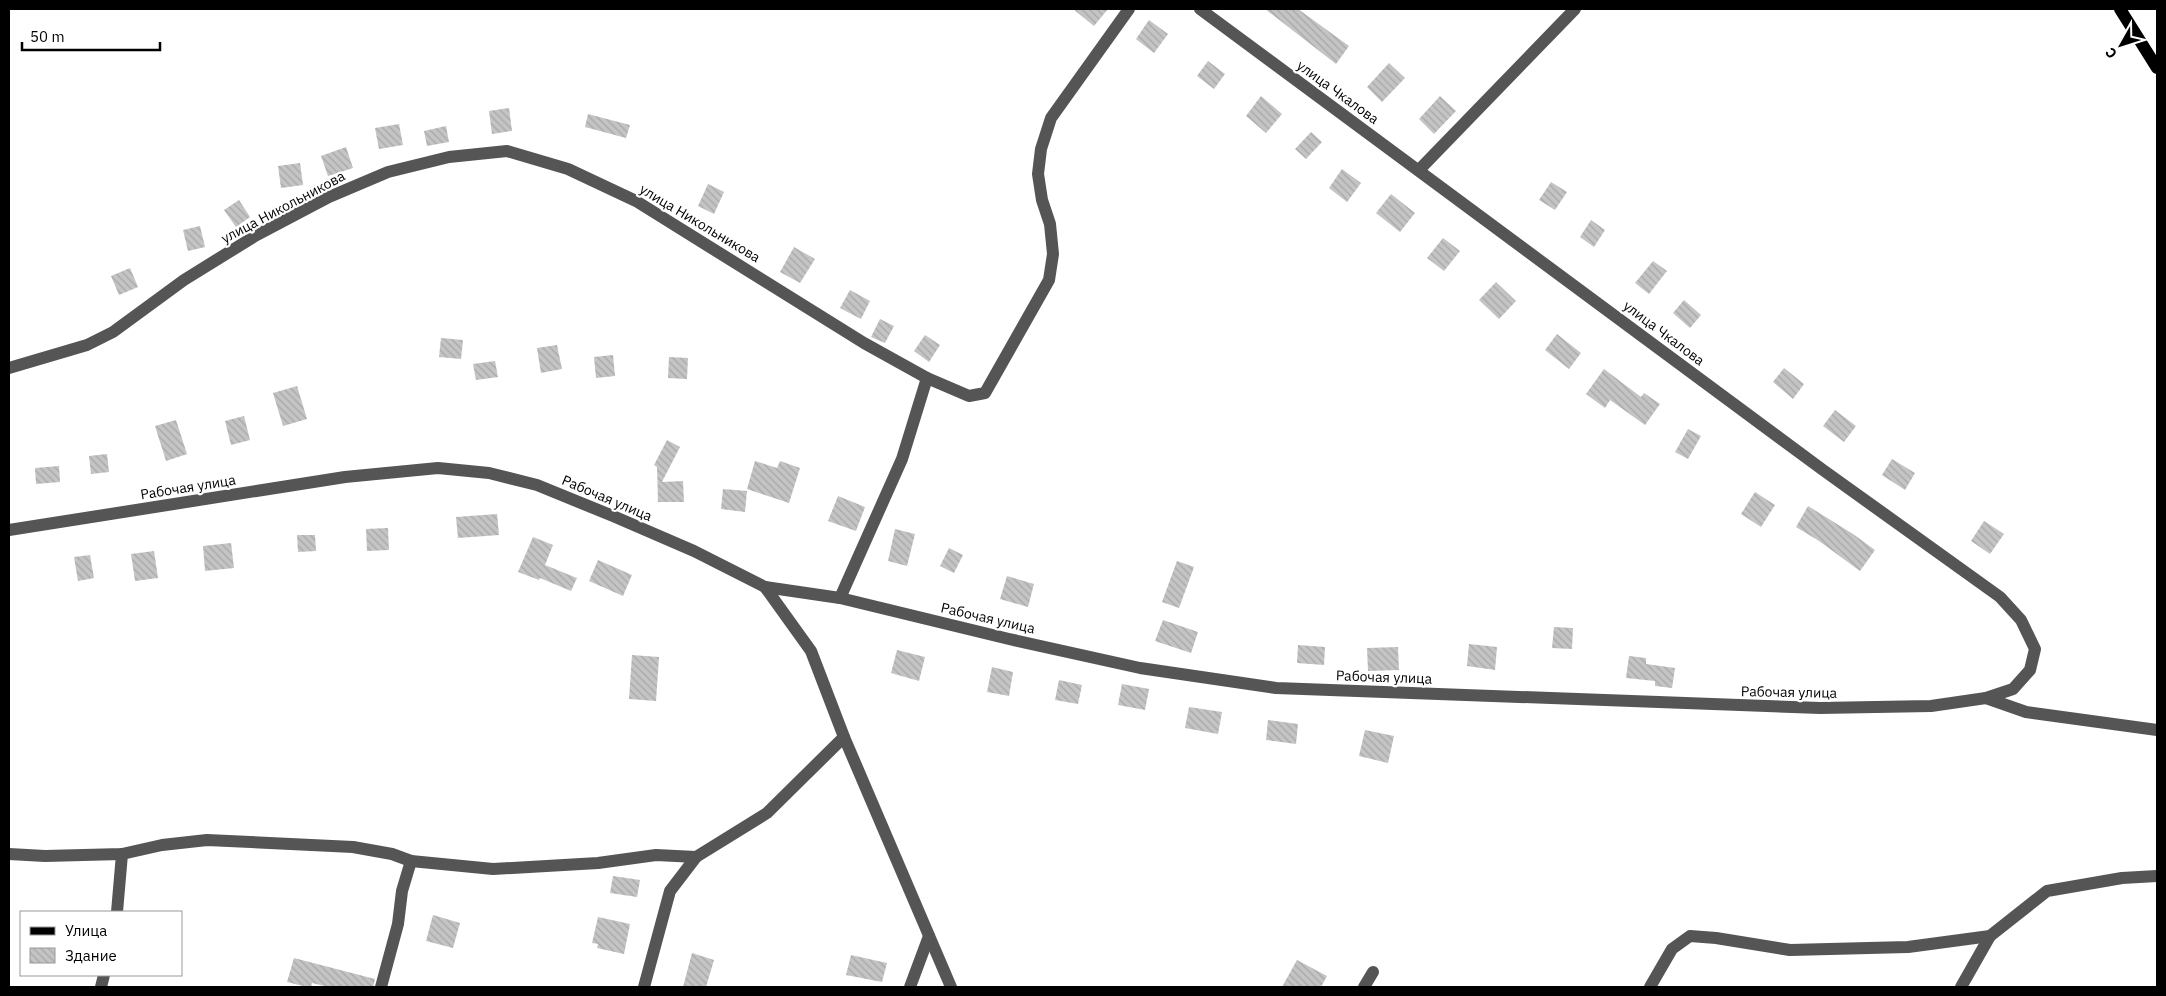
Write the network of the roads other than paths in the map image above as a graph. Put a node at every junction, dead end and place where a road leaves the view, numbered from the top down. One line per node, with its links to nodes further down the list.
1 (1129, 9): 8 (street, улица Никольникова)
2 (1200, 9): 6 (street, улица Чкалова)
3 (1574, 9): 6 (street)
4 (2120, 9): 5 (main road)
5 (2157, 68)
6 (1419, 170): 12 (street, улица Чкалова)
7 (9, 368): 8 (street, улица Никольникова)
8 (927, 378): 11 (street)
9 (9, 530): 10 (street, Рабочая улица)
10 (765, 587): 11 (street, Рабочая улица); 14 (street)
11 (840, 598): 12 (street, Рабочая улица)
12 (1986, 698): 13 (street)
13 (2157, 730)
14 (844, 737): 17 (street); 21 (street)
15 (9, 854): 16 (street)
16 (122, 854): 18 (street); 20 (street)
17 (696, 857): 18 (street); 25 (street)
18 (411, 861): 24 (street)
19 (2157, 876): 22 (street)
20 (117, 911)
21 (929, 936): 26 (street); 27 (street)
22 (1990, 936): 29 (street); 30 (street)
23 (1373, 972): 28 (street)
24 (381, 987)
25 (644, 987)
26 (910, 987)
27 (951, 987)
28 (1364, 987)
29 (1650, 987)
30 (1961, 987)

